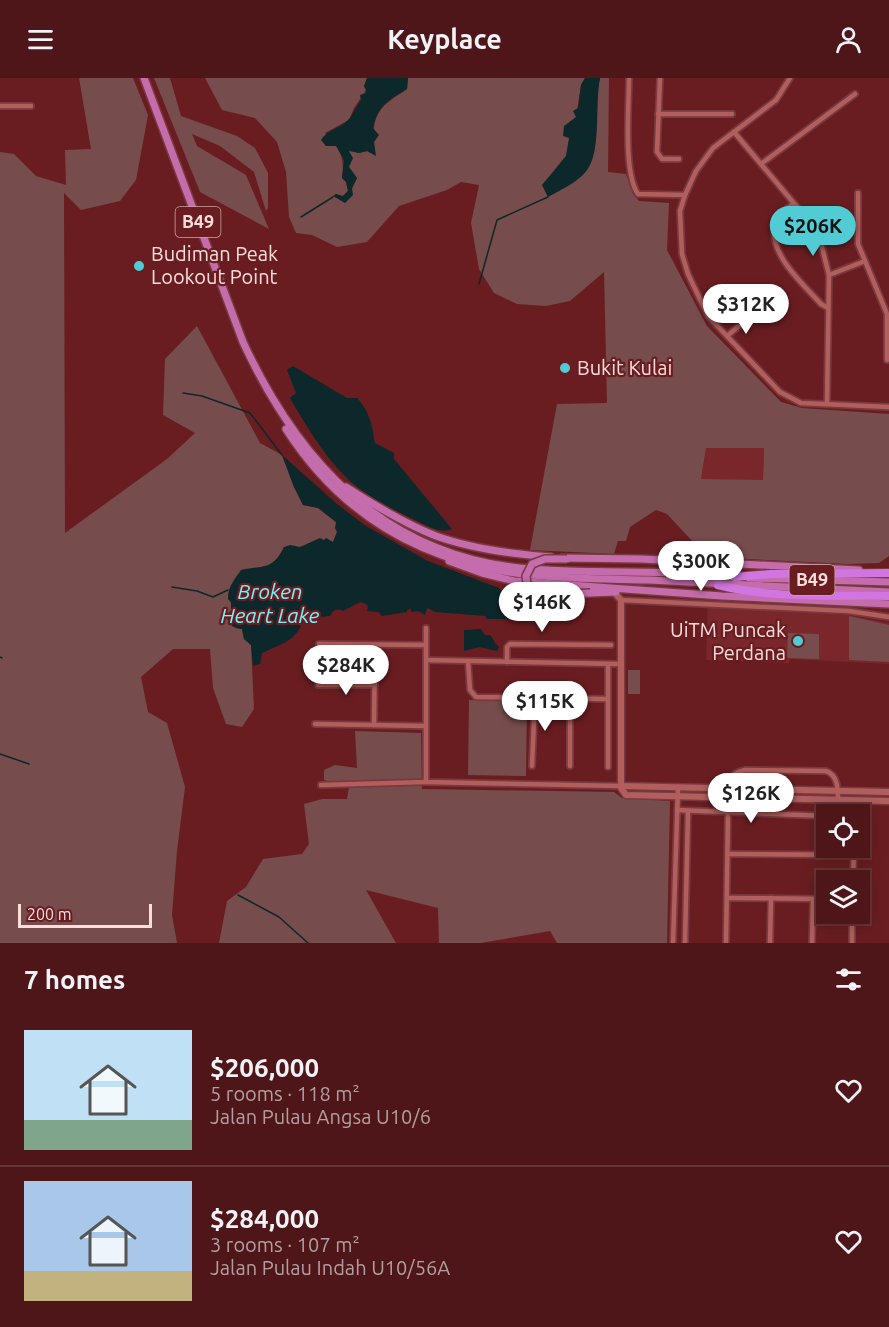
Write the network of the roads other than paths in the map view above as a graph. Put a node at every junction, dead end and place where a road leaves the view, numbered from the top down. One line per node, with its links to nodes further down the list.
1 (144, 78): 22 (main road, B49)
2 (629, 78): 14 (street)
3 (660, 78): 8 (street)
4 (790, 78): 10 (street)
5 (855, 94): 12 (street)
6 (0, 106): 7 (street)
7 (31, 106)
8 (658, 114): 9 (street); 11 (street)
9 (732, 114)
10 (734, 132): 12 (street); 14 (street)
11 (679, 159)
12 (761, 164): 15 (street)
13 (858, 193): 16 (street)
14 (685, 195): 20 (street)
15 (793, 204): 17 (street); 18 (street)
16 (865, 261): 17 (street); 21 (street)
17 (829, 275): 18 (street)
18 (828, 308): 23 (street)
19 (751, 316): 20 (street)
20 (727, 336): 23 (street)
21 (887, 360)
22 (254, 366): 25 (main road, B49); 26 (main road, B49)
23 (827, 404): 24 (street)
24 (889, 407)
25 (331, 477): 27 (main road); 29 (main road, B49)
26 (440, 555): 31 (main road, B49); 32 (main road, B49)
27 (567, 559): 28 (main road); 33 (main road, bridge)
28 (889, 571): 29 (highway)
29 (734, 577): 30 (main road, B49)
30 (889, 582)
31 (718, 585): 34 (main road, B49); 34 (highway)
32 (657, 591): 33 (main road); 36 (main road, B49)
33 (614, 592): 35 (street)
34 (889, 594)
35 (621, 600): 37 (street); 47 (street)
36 (889, 604)
37 (889, 617)
38 (426, 628): 41 (street)
39 (319, 644): 40 (street)
40 (375, 645): 41 (street); 49 (street)
41 (426, 645): 43 (street)
42 (611, 645): 45 (street)
43 (426, 660): 44 (street); 55 (street)
44 (468, 661): 45 (street); 50 (street)
45 (507, 662): 46 (street)
46 (608, 664): 47 (street); 52 (street)
47 (620, 664): 61 (street)
48 (318, 685): 49 (street)
49 (375, 686): 54 (street)
50 (535, 698): 51 (street); 56 (street)
51 (570, 698): 52 (street); 57 (street)
52 (608, 699): 58 (street)
53 (315, 724): 54 (street)
54 (374, 725): 55 (street)
55 (426, 726): 59 (street)
56 (532, 766)
57 (570, 766)
58 (608, 767)
59 (426, 782): 60 (street); 61 (street)
60 (321, 785)
61 (621, 786): 62 (street); 66 (street)
62 (678, 787): 63 (street); 66 (street)
63 (730, 788): 64 (street); 64 (street); 67 (street)
64 (838, 791): 65 (street); 68 (street)
65 (889, 792)
66 (677, 796): 67 (street); 70 (street)
67 (730, 797): 68 (street)
68 (838, 801): 69 (street)
69 (889, 801)
70 (677, 810): 71 (street); 80 (street)
71 (688, 811): 72 (street); 81 (street)
72 (728, 812): 73 (street); 74 (street)
73 (816, 816)
74 (728, 854): 75 (street); 76 (street)
75 (816, 855)
76 (727, 898): 77 (street); 82 (street)
77 (771, 898): 78 (street); 83 (street)
78 (813, 899): 84 (street)
79 (852, 924): 85 (street)
80 (673, 943)
81 (685, 943)
82 (726, 943)
83 (770, 943)
84 (812, 943)
85 (852, 943)

